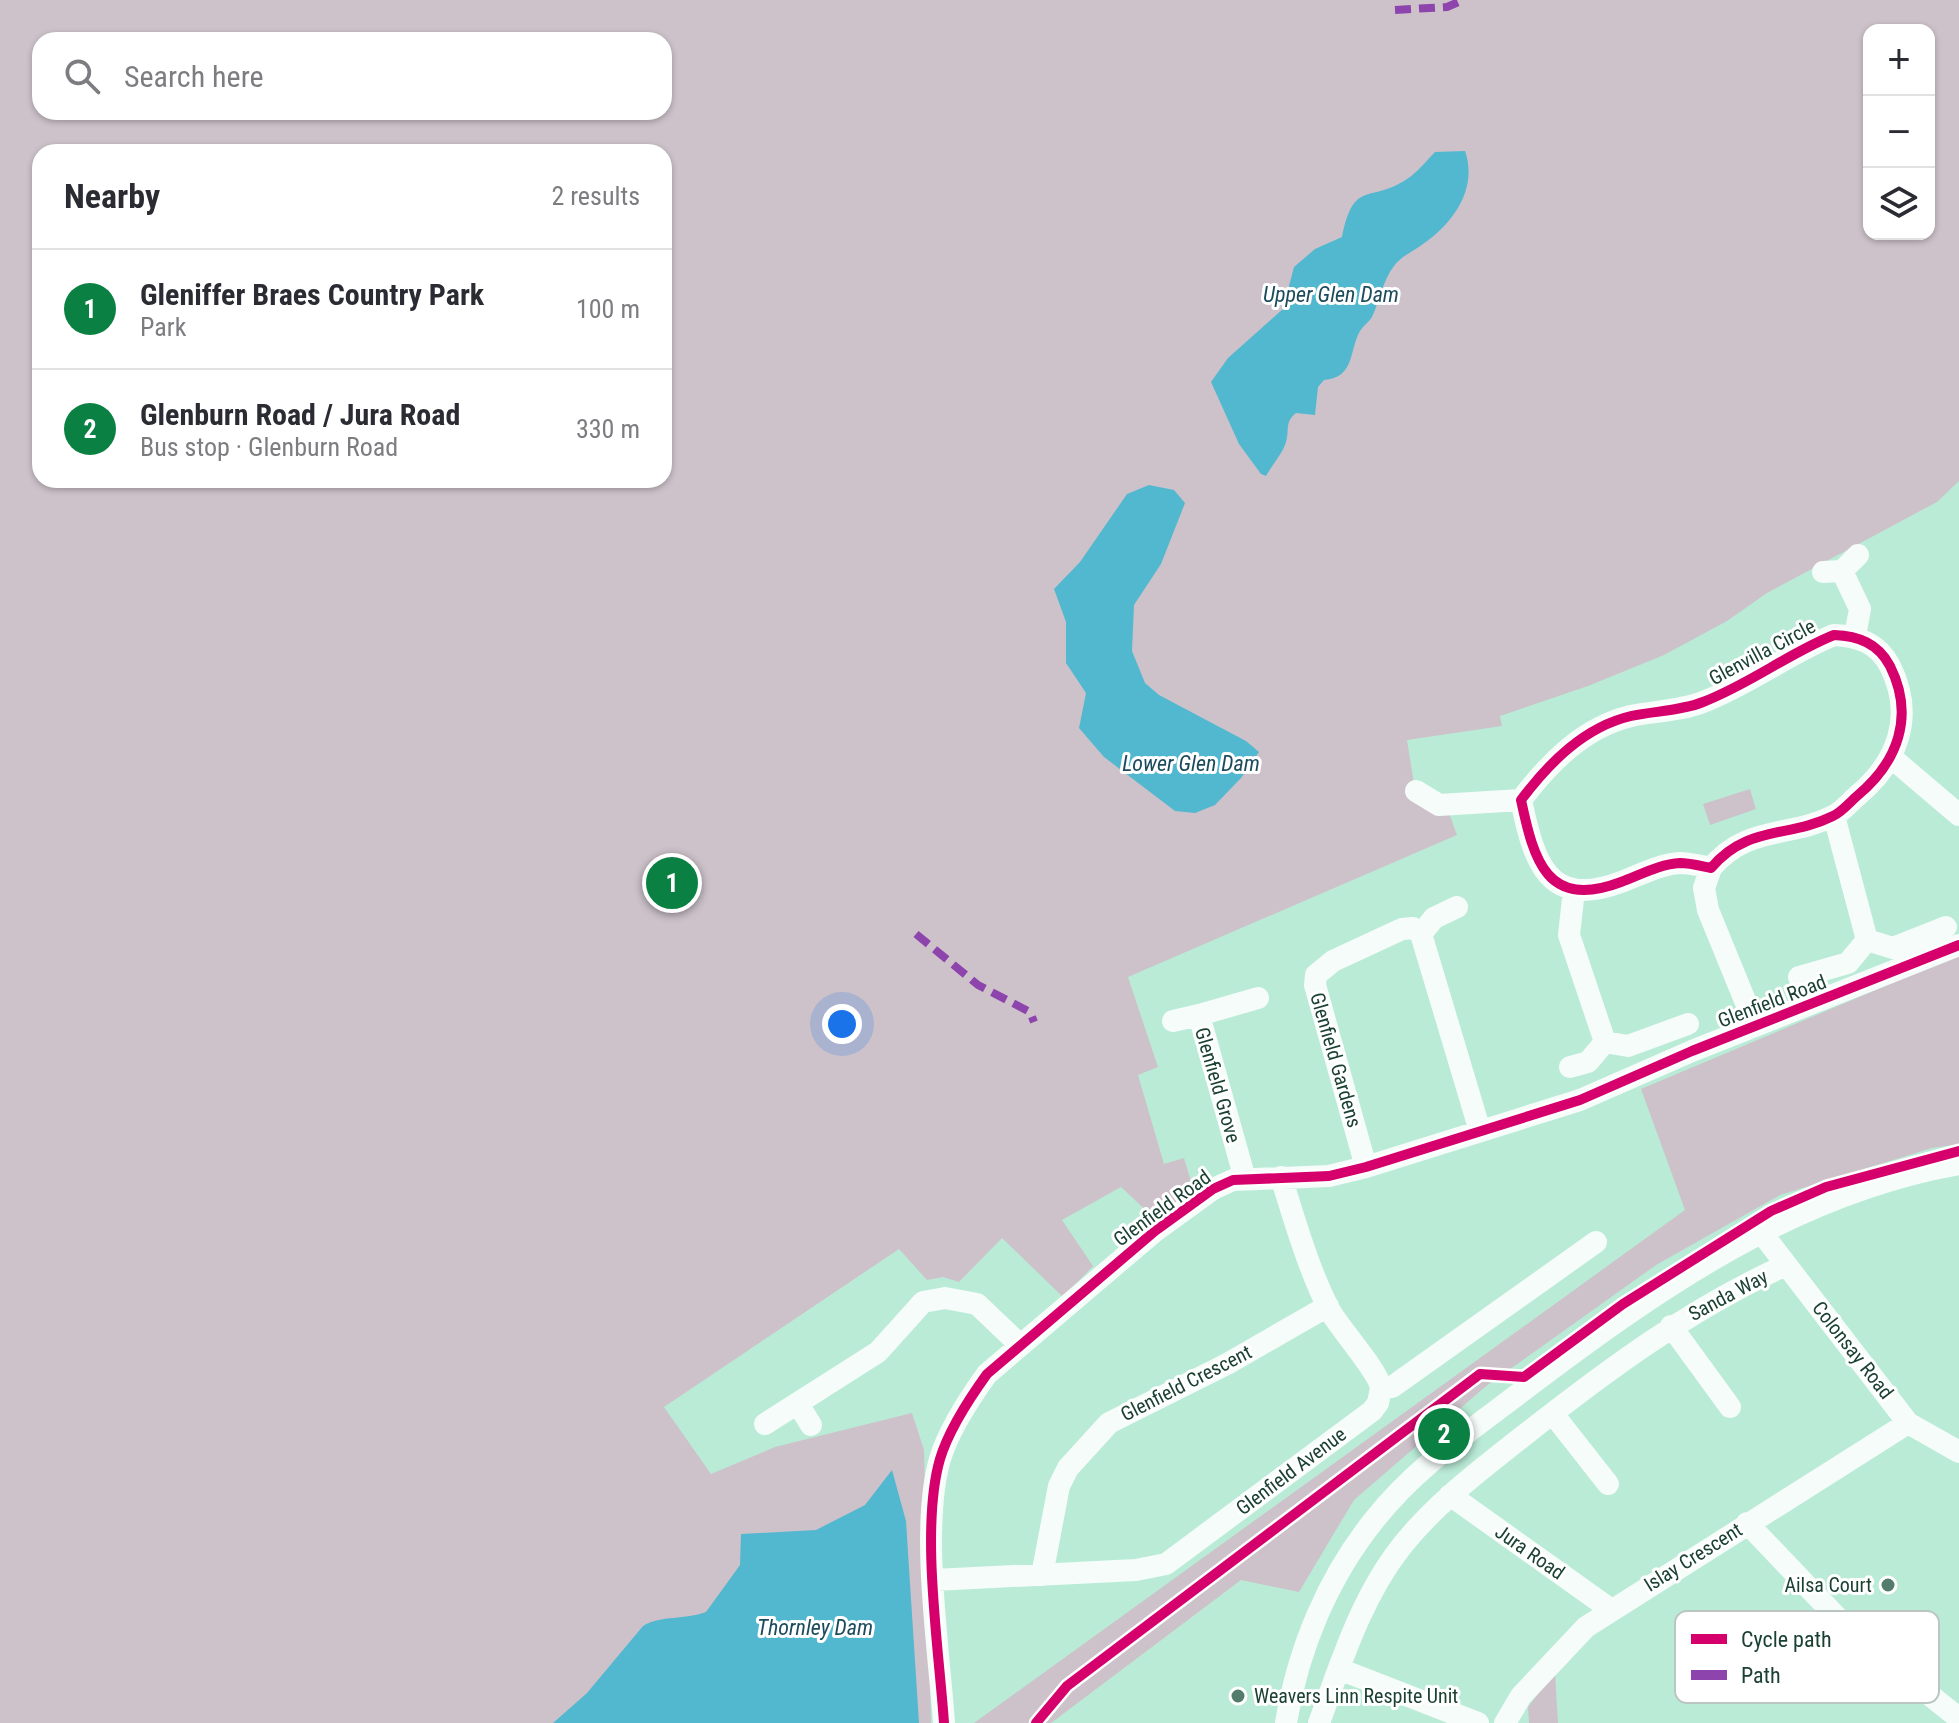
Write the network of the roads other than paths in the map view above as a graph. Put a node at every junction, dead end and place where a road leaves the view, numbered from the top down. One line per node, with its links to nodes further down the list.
1 (1841, 566): 2 (street)
2 (1855, 636): 3 (street); 5 (street, Glenvilla Circle)
3 (1892, 758): 6 (street); 7 (street)
4 (1416, 791): 5 (street)
5 (1521, 800): 9 (street)
6 (1959, 815)
7 (1834, 816): 8 (street); 13 (street)
8 (1711, 868): 9 (street); 20 (street)
9 (1574, 890): 21 (street)
10 (1457, 907): 12 (street)
11 (1946, 927): 13 (street)
12 (1421, 934): 23 (street); 25 (street, Glenfield Gardens)
13 (1867, 940): 15 (street)
14 (1959, 945): 20 (street, Glenfield Road)
15 (1799, 977)
16 (1258, 998): 17 (street)
17 (1199, 1015): 18 (street, Glenfield Grove); 27 (street, Glenfield Grove)
18 (1173, 1021)
19 (1688, 1024): 21 (street)
20 (1755, 1025): 23 (street, Glenfield Road)
21 (1605, 1042): 22 (street)
22 (1570, 1067)
23 (1480, 1131): 25 (street, Glenfield Road)
24 (1959, 1164): 28 (street)
25 (1366, 1167): 26 (street, Glenfield Road)
26 (1281, 1177): 27 (street, Glenfield Road); 31 (street)
27 (1245, 1179): 33 (street, Glenfield Road)
28 (1761, 1232): 30 (street, Colonsay Road); 53 (street)
29 (1596, 1242): 34 (street, Glenfield Avenue)
30 (1786, 1265): 32 (street, Sanda Way); 38 (street, Colonsay Road)
31 (1328, 1306): 34 (street); 45 (street, Glenfield Crescent)
32 (1671, 1326): 36 (street, Sanda Way); 37 (street, Sanda Way)
33 (1019, 1344): 35 (street); 46 (street, Glenfield Road)
34 (1381, 1388): 45 (street, Glenfield Avenue)
35 (798, 1404): 39 (street); 40 (street)
36 (1730, 1407)
37 (1553, 1414): 42 (street); 43 (street, Sanda Way)
38 (1908, 1423): 41 (street, Colonsay Road); 44 (street, Islay Crescent)
39 (765, 1424)
40 (811, 1425)
41 (1959, 1452)
42 (1608, 1484)
43 (1450, 1495): 47 (street, Jura Road); 49 (street, Sanda Way)
44 (1747, 1523): 47 (street, Islay Crescent); 48 (street)
45 (1042, 1575): 46 (street, Glenfield Avenue)
46 (934, 1580): 52 (street, Glenfield Road)
47 (1610, 1609): 56 (street, Islay Crescent)
48 (1831, 1611)
49 (1339, 1669): 54 (street, Sanda Way); 55 (street)
50 (1938, 1703): 51 (street)
51 (1955, 1717)
52 (944, 1723)
53 (1286, 1723)
54 (1319, 1723)
55 (1478, 1723)
56 (1505, 1723)

